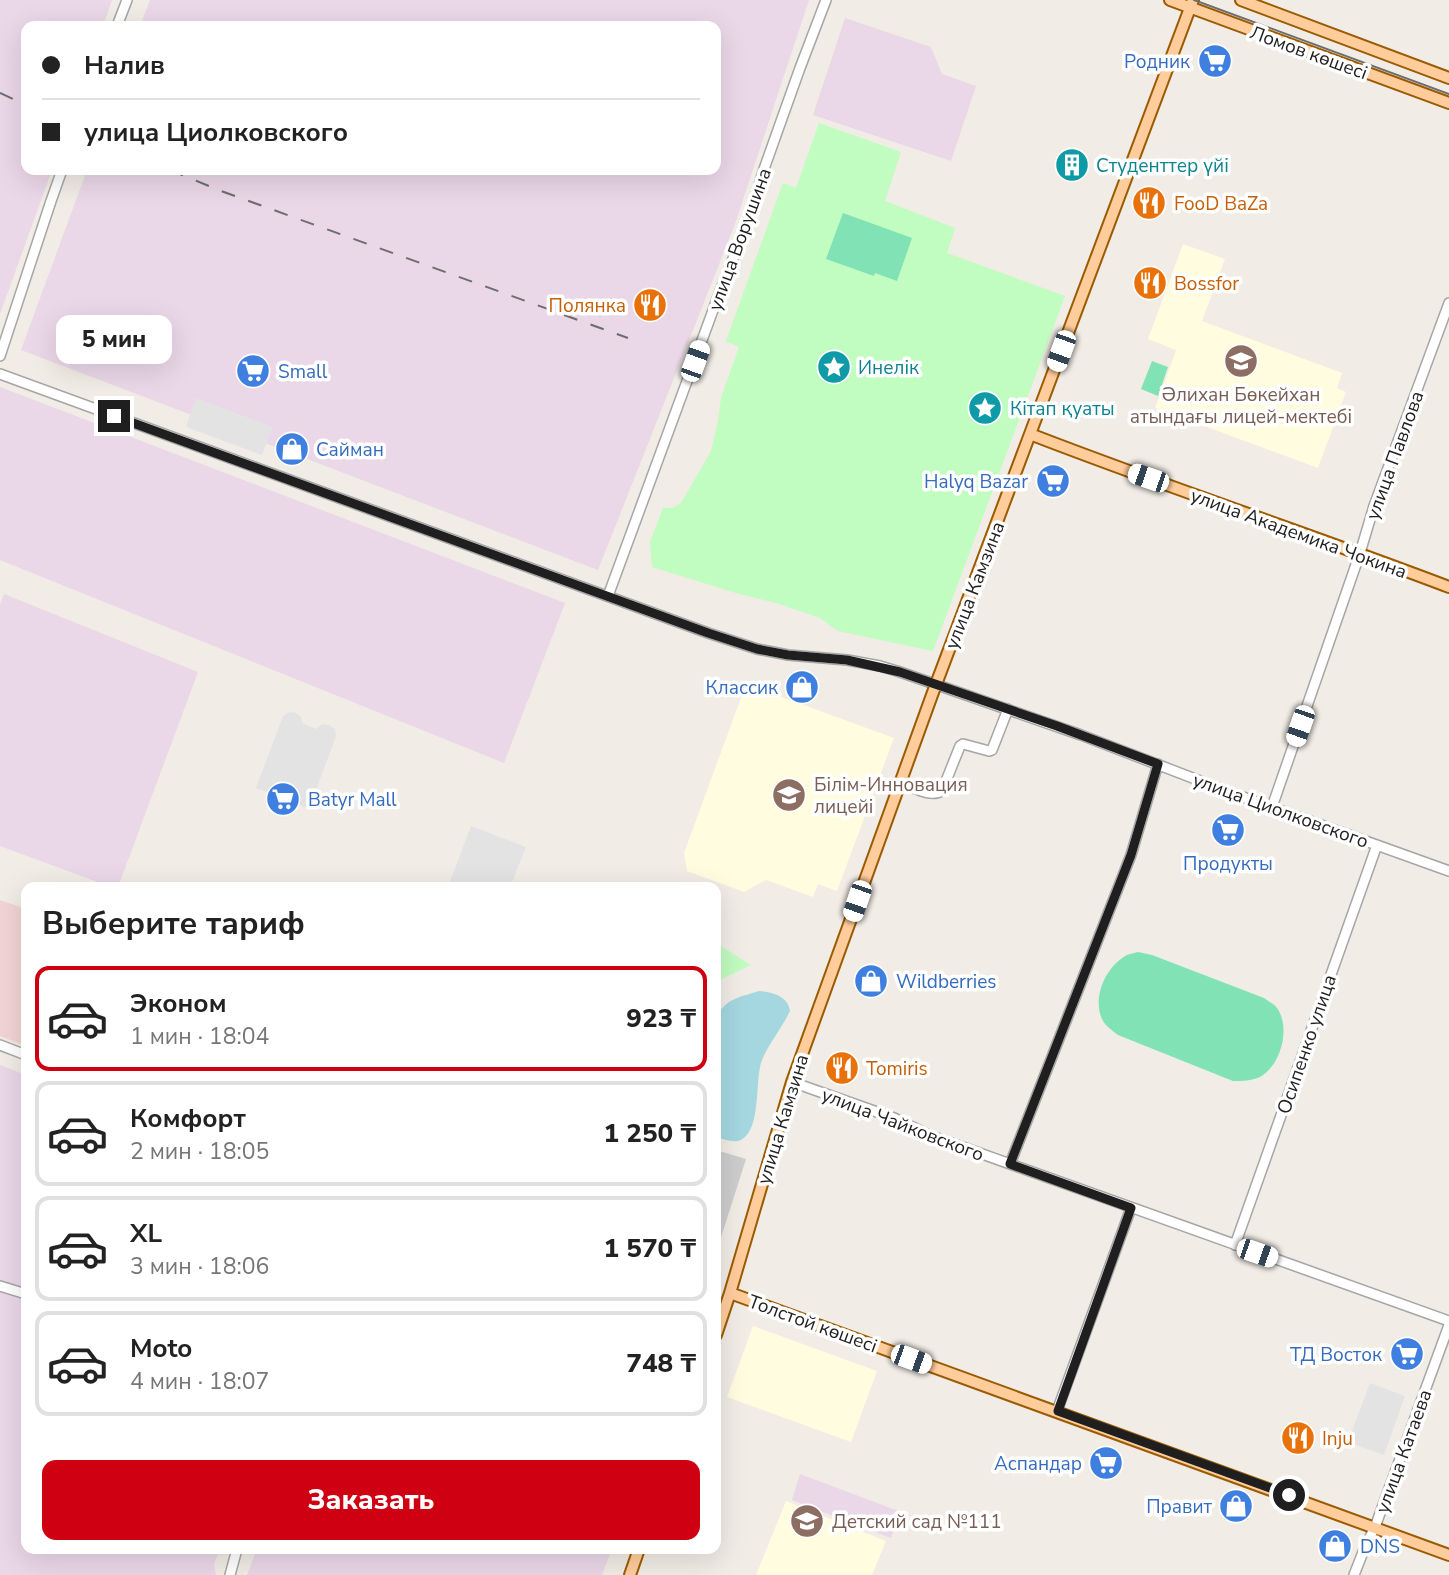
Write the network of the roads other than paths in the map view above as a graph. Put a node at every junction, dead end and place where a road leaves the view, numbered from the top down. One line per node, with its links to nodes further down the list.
1 (127, 0): 6 (street)
2 (826, 0): 16 (street, улица Ворушина)
3 (1170, 0): 5 (main road, Ломов көшесі)
4 (1241, 0): 7 (main road, Ломов көшесі)
5 (1192, 4): 8 (main road, Ломов көшесі); 13 (main road, улица Камзина)
6 (119, 21)
7 (1449, 78)
8 (1449, 103)
9 (60, 175): 11 (street)
10 (1449, 303): 14 (street, улица Павлова)
11 (0, 356)
12 (0, 374): 16 (street, улица Циолковского)
13 (1030, 434): 14 (main road, улица Академика Чокина); 17 (main road, улица Камзина)
14 (1360, 553): 15 (main road, улица Академика Чокина); 21 (street, улица Павлова)
15 (1449, 587)
16 (608, 596): 17 (street, улица Циолковского)
17 (937, 683): 18 (street, улица Циолковского); 20 (main road, улица Камзина)
18 (1009, 709): 19 (street, улица Циолковского); 20 (street)
19 (1158, 764): 21 (street, улица Циолковского); 27 (street)
20 (900, 782): 26 (main road, улица Камзина)
21 (1272, 807): 22 (street, улица Циолковского)
22 (1377, 845): 23 (street, улица Циолковского); 29 (street, Осипенко улица)
23 (1449, 871)
24 (0, 1045): 25 (street)
25 (21, 1053)
26 (792, 1082): 27 (street, улица Чайковского); 32 (main road, улица Камзина)
27 (1010, 1164): 28 (street, улица Чайковского)
28 (1131, 1208): 29 (street, улица Чайковского); 35 (street)
29 (1235, 1245): 34 (street, улица Чайковского)
30 (0, 1286): 31 (street)
31 (21, 1292)
32 (730, 1293): 33 (main road, улица Камзина); 35 (main road, Толстой көшесі)
33 (721, 1320)
34 (1449, 1323): 36 (street, улица Катаева)
35 (1058, 1411): 36 (main road, Толстой көшесі)
36 (1375, 1527): 39 (main road, Толстой көшесі); 42 (street, улица Катаева)
37 (236, 1554): 40 (street)
38 (637, 1554): 41 (main road)
39 (1449, 1555)
40 (230, 1575)
41 (630, 1575)
42 (1354, 1575)

